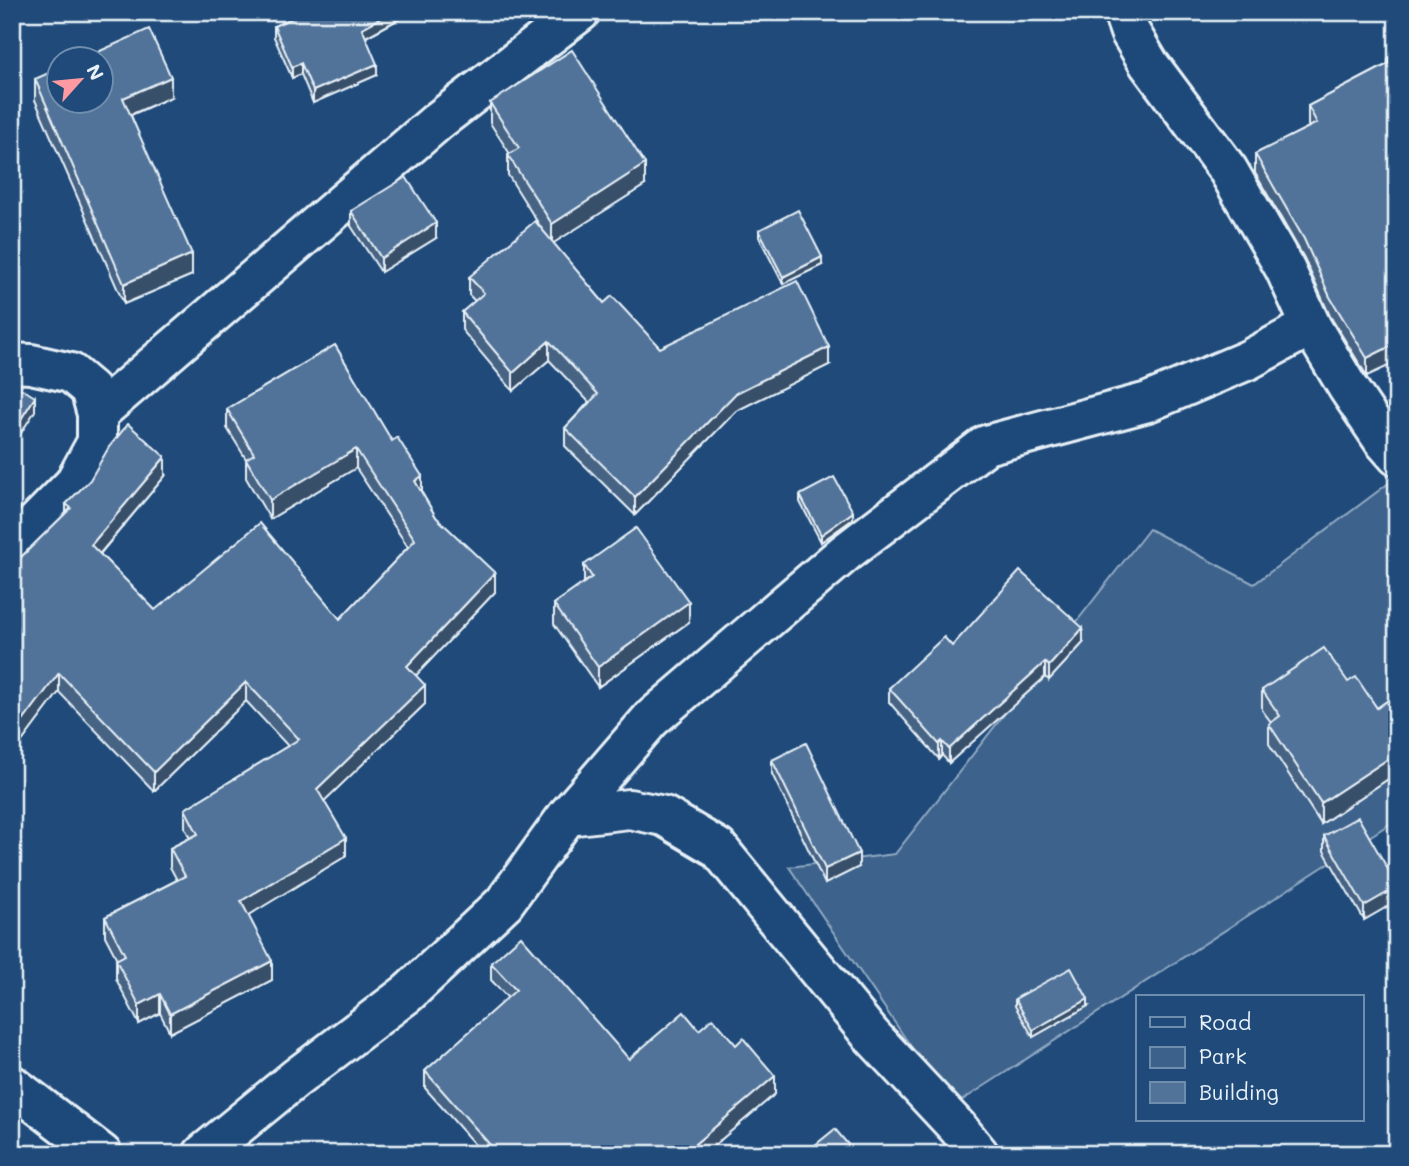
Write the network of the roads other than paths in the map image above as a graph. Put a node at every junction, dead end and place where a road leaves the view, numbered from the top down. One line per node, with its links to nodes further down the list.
1 (580, 12): 5 (street)
2 (1123, 12): 3 (street)
3 (1311, 326): 6 (street); 8 (street)
4 (12, 363): 5 (street)
5 (97, 414): 7 (street)
6 (1397, 456)
7 (12, 547)
8 (567, 816): 11 (street); 12 (street)
9 (12, 1086): 10 (street)
10 (102, 1154)
11 (203, 1154)
12 (979, 1154)

